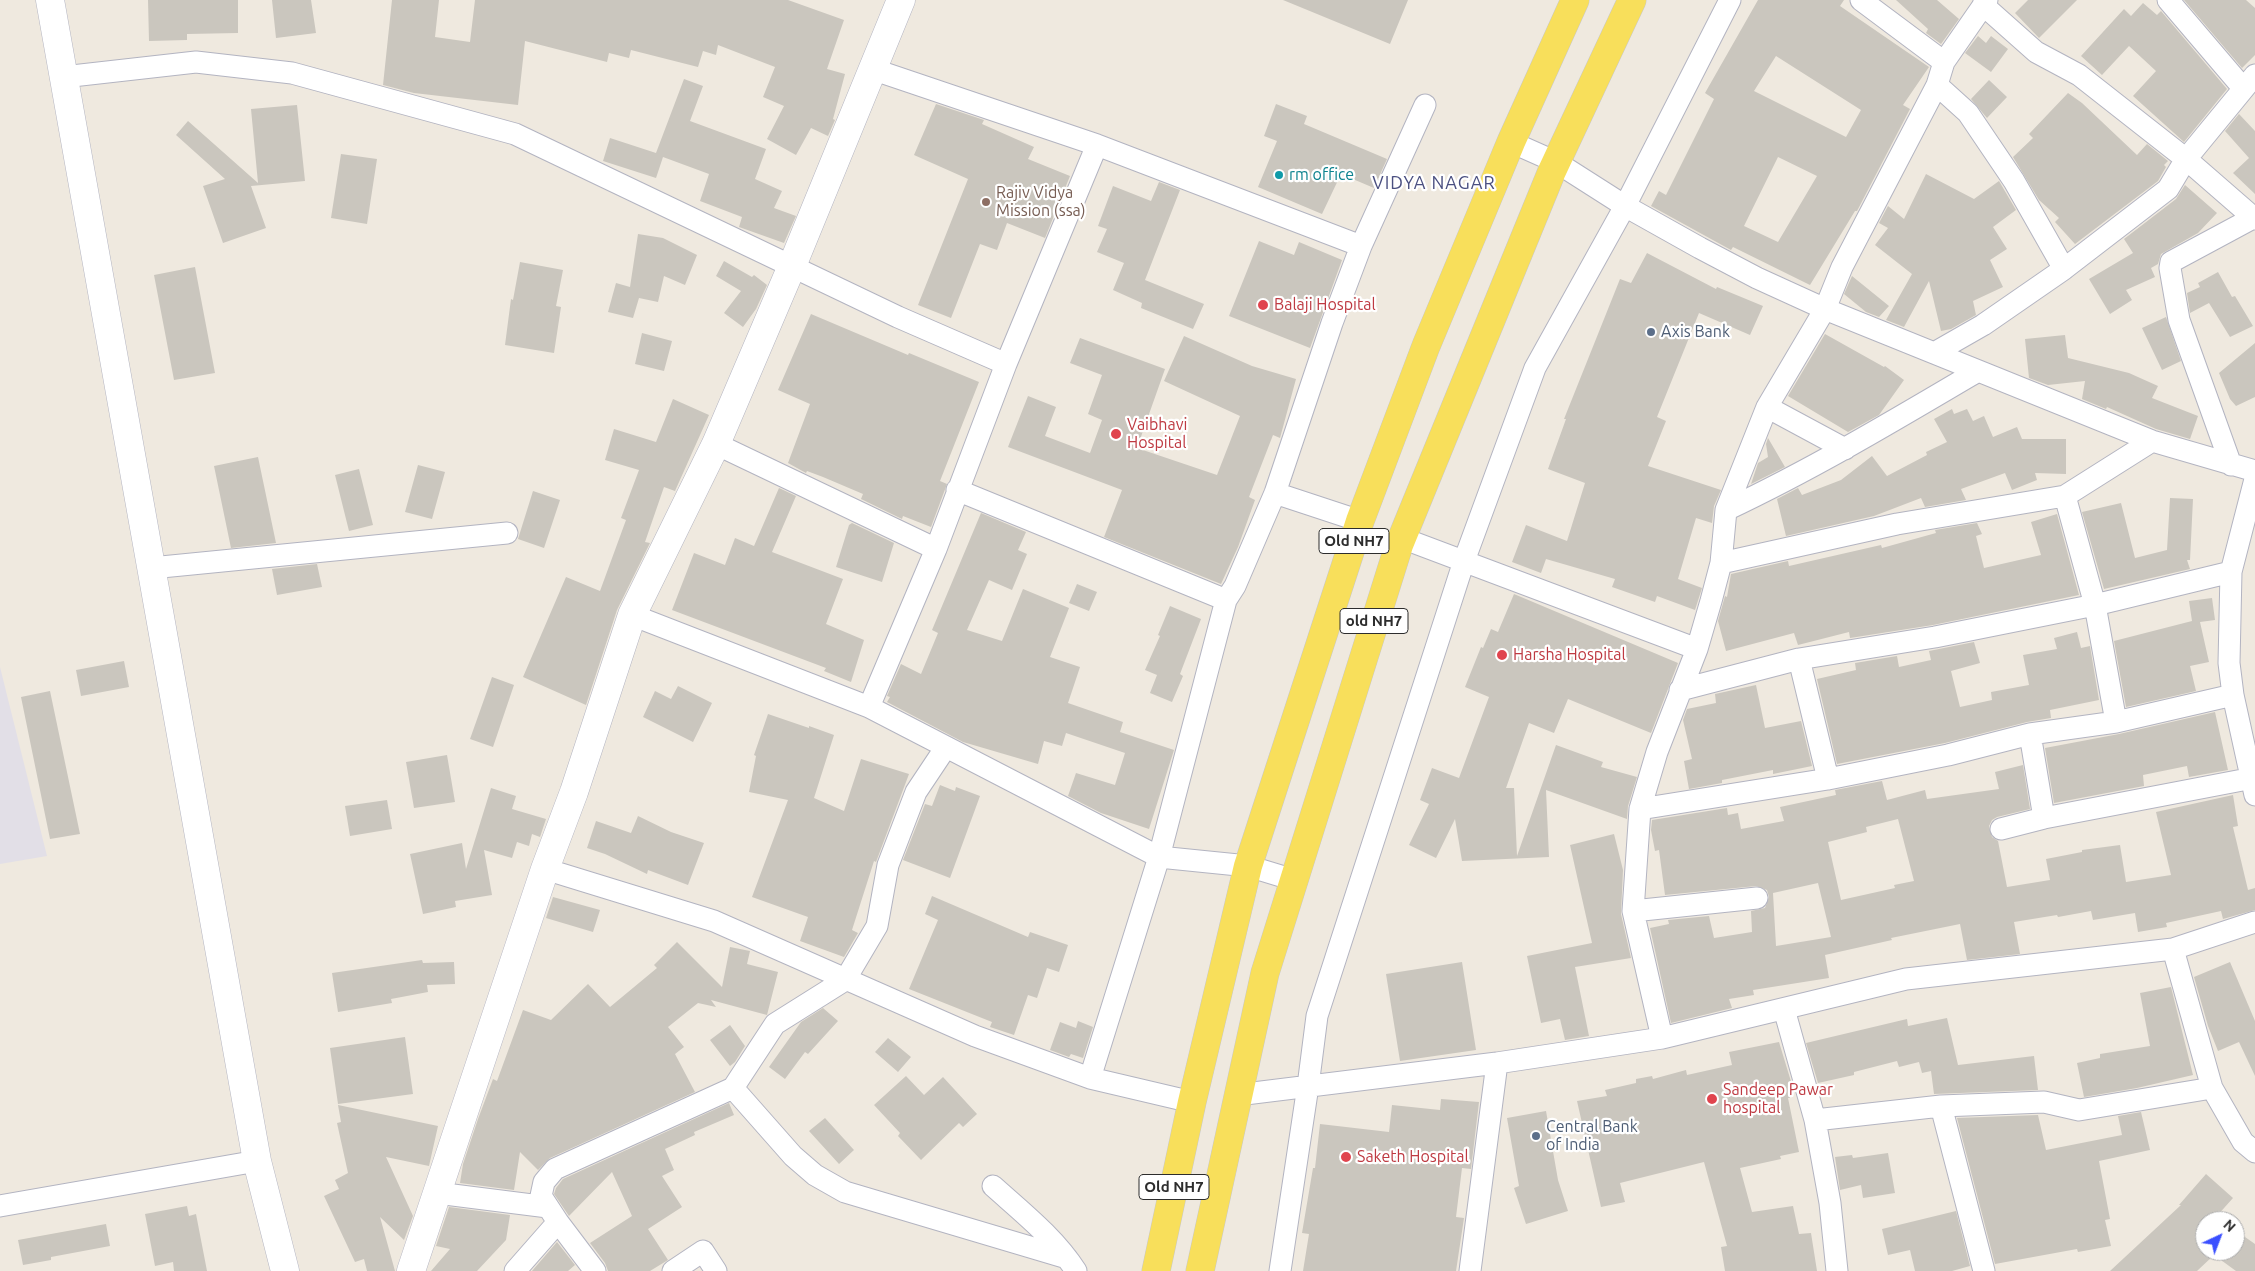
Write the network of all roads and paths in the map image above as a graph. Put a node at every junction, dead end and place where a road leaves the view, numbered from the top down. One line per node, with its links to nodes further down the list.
1 (50, 0): 11 (street)
2 (1575, 0): 15 (main road, Old NH7)
3 (1632, 0): 18 (main road, old NH7)
4 (1730, 0): 19 (street)
5 (1861, 0): 9 (street)
6 (2168, 0): 12 (street)
7 (895, 2): 10 (street)
8 (1985, 3): 9 (street); 17 (street)
9 (1944, 62): 13 (street)
10 (872, 69): 16 (street); 22 (street)
11 (63, 77): 22 (street); 45 (street)
12 (2249, 81): 17 (street)
13 (1937, 85): 23 (street); 24 (street)
14 (1425, 105): 21 (street)
15 (1511, 142): 18 (street); 39 (main road, Old NH7)
16 (1097, 145): 21 (street); 26 (street)
17 (2186, 159): 20 (street); 23 (street)
18 (1556, 162): 19 (street); 41 (main road, old NH7)
19 (1626, 206): 24 (street); 43 (street)
20 (2254, 218): 32 (street)
21 (1362, 246): 36 (street)
22 (792, 266): 26 (street); 30 (street)
23 (2064, 269): 25 (street)
24 (1825, 309): 25 (street); 28 (street)
25 (1934, 353): 27 (street)
26 (1006, 364): 35 (street)
27 (1978, 371): 29 (street); 31 (street)
28 (1767, 407): 31 (street); 38 (street)
29 (2152, 441): 32 (street); 37 (street)
30 (716, 444): 42 (street); 49 (street)
31 (1845, 449): 38 (street)
32 (2232, 465): 33 (street)
33 (2255, 471)
34 (2255, 479): 46 (street)
35 (957, 490): 42 (street); 47 (street)
36 (1275, 494): 39 (street); 47 (street)
37 (2065, 496): 44 (street); 48 (street)
38 (1726, 510): 44 (street)
39 (1360, 521): 64 (main road, Old NH7)
40 (507, 533): 45 (street)
41 (1402, 538): 43 (street); 66 (main road, old NH7)
42 (936, 550): 54 (street)
43 (1464, 561): 50 (street); 76 (street)
44 (1721, 563): 50 (street)
45 (151, 568): 84 (street)
46 (2231, 572): 48 (street); 53 (street)
47 (1226, 600): 63 (street)
48 (2095, 605): 51 (street); 55 (street)
49 (632, 615): 54 (street); 65 (street)
50 (1697, 649): 52 (street)
51 (1799, 660): 52 (street); 58 (street)
52 (1680, 690): 60 (street)
53 (2233, 694): 55 (street); 59 (street)
54 (869, 707): 57 (street)
55 (2116, 722): 56 (street)
56 (2030, 734): 58 (street); 61 (street)
57 (946, 747): 63 (street); 71 (street)
58 (1828, 779): 60 (street)
59 (2254, 786): 61 (street)
60 (1640, 809): 68 (street)
61 (2044, 818): 62 (street)
62 (2001, 829)
63 (1159, 857): 64 (street); 75 (street)
64 (1248, 866): 66 (street); 80 (main road, Old NH7)
65 (544, 869): 71 (street); 86 (street)
66 (1294, 880): 79 (main road, old NH7)
67 (1757, 898): 68 (street)
68 (1633, 911): 73 (street)
69 (2255, 922): 70 (street)
70 (2173, 949): 72 (street); 78 (street)
71 (845, 980): 75 (street); 77 (street)
72 (1784, 1010): 73 (street); 82 (street)
73 (1662, 1038): 74 (street)
74 (1497, 1064): 76 (street); 99 (street)
75 (1090, 1078): 80 (street)
76 (1308, 1086): 79 (street); 98 (street)
77 (733, 1088): 88 (street); 89 (street)
78 (2212, 1088): 81 (street); 83 (street)
79 (1237, 1095): 97 (main road, old NH7)
80 (1192, 1102): 96 (main road, Old NH7)
81 (1941, 1106): 82 (street); 101 (street)
82 (1815, 1120): 100 (street)
83 (2255, 1152)
84 (257, 1162): 87 (street); 90 (street)
85 (993, 1186): 89 (street)
86 (437, 1193): 88 (street); 91 (street)
87 (0, 1206)
88 (553, 1215): 92 (street); 93 (street)
89 (1072, 1264)
90 (285, 1271)
91 (412, 1271)
92 (515, 1271)
93 (595, 1271)
94 (673, 1271): 95 (street)
95 (716, 1271)
96 (1156, 1271)
97 (1200, 1271)
98 (1280, 1271)
99 (1470, 1271)
100 (1837, 1271)
101 (1984, 1271)

